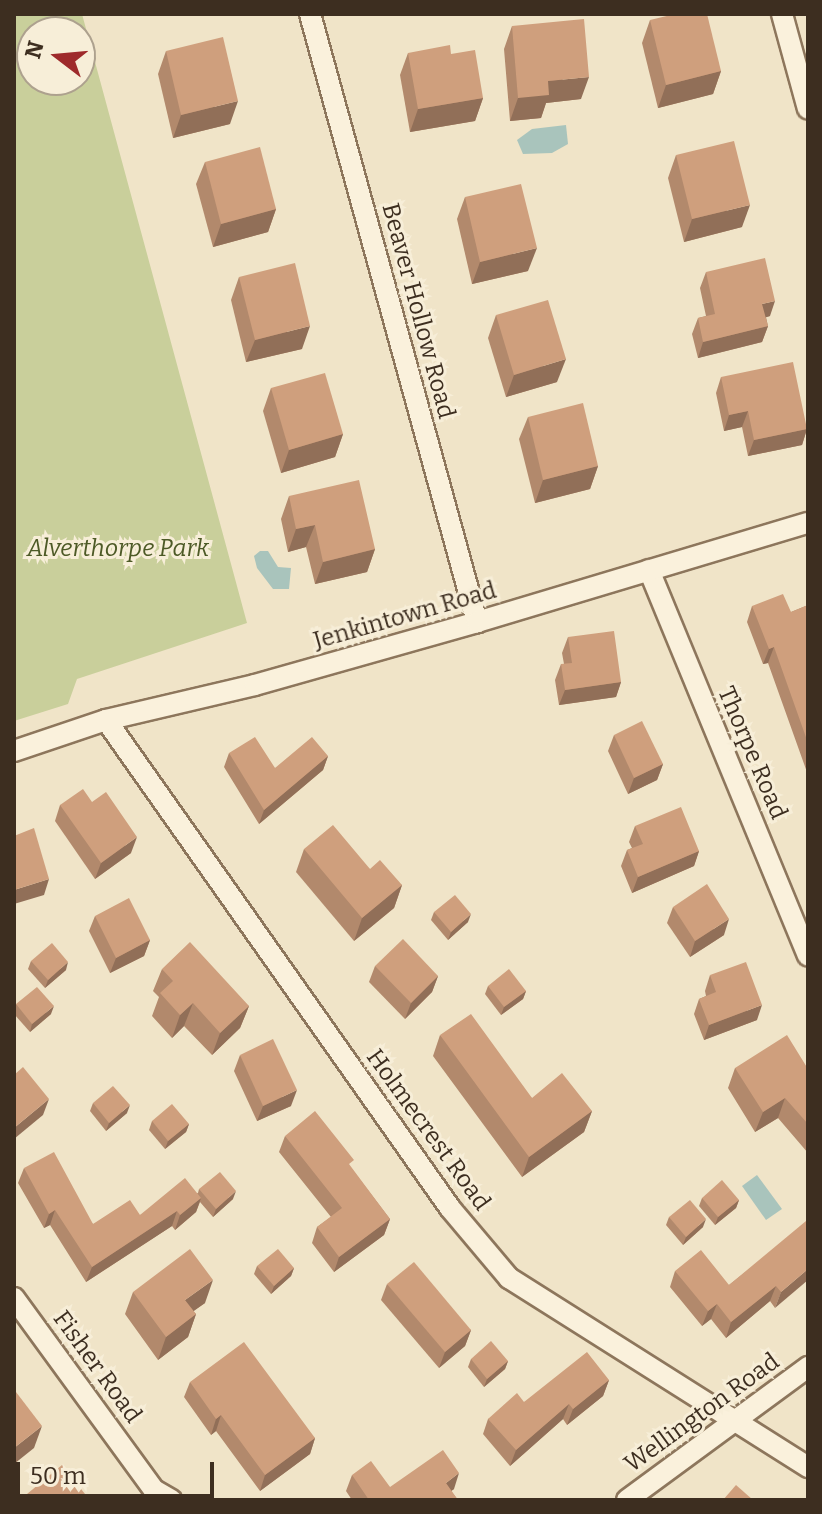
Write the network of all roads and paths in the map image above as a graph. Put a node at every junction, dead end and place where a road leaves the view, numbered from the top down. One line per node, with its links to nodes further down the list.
1 (310, 14): 6 (street, Beaver Hollow Road)
2 (782, 14): 3 (street)
3 (808, 109)
4 (808, 523): 5 (street, Jenkintown Road)
5 (649, 570): 6 (street, Jenkintown Road); 9 (street, Thorpe Road)
6 (477, 622): 7 (street, Jenkintown Road)
7 (106, 720): 8 (street, Jenkintown Road); 12 (street, Holmecrest Road)
8 (14, 751)
9 (808, 955)
10 (14, 1298): 14 (street, Fisher Road)
11 (808, 1367): 12 (street, Wellington Road)
12 (733, 1420): 13 (street, Holmecrest Road); 15 (street, Wellington Road)
13 (808, 1467)
14 (171, 1500)
15 (627, 1500)

